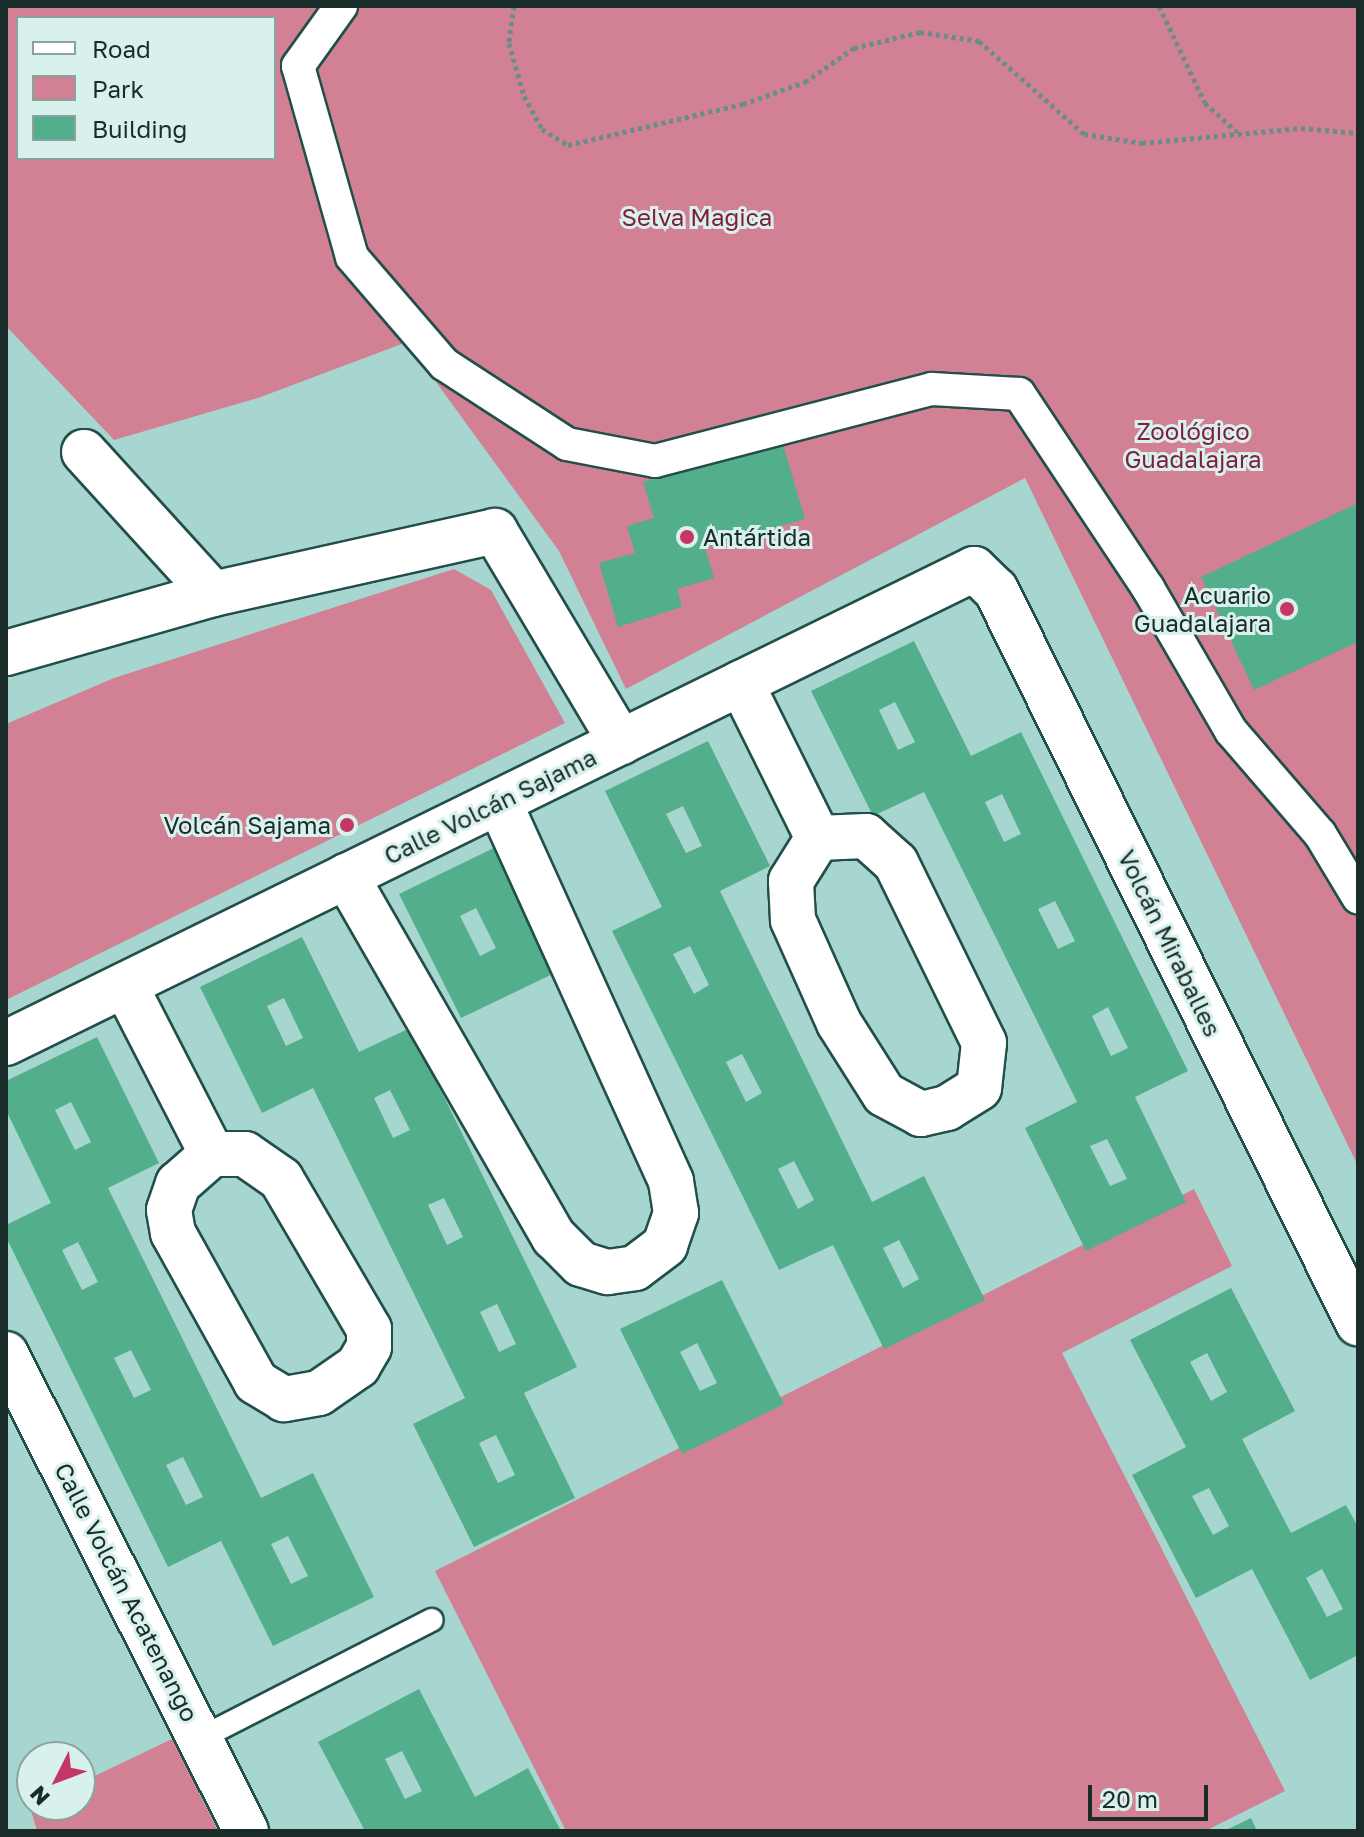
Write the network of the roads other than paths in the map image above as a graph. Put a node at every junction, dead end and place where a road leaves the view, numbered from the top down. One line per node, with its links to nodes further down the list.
1 (341, 6): 11 (street)
2 (84, 452): 4 (street)
3 (974, 569): 6 (street, Calle Volcán Sajama); 15 (street, Volcán Miraballes)
4 (213, 594): 5 (street); 7 (street)
5 (6, 653)
6 (741, 683): 7 (street, Calle Volcán Sajama); 9 (street)
7 (621, 742): 8 (street, Calle Volcán Sajama)
8 (499, 802): 10 (street, Calle Volcán Sajama); 10 (street)
9 (818, 838): 9 (street)
10 (346, 876): 12 (street, Calle Volcán Sajama)
11 (1358, 897)
12 (125, 985): 13 (street, Calle Volcán Sajama); 14 (street)
13 (6, 1043)
14 (212, 1154): 14 (street)
15 (1358, 1323)
16 (6, 1354): 18 (street, Calle Volcán Acatenango)
17 (432, 1620): 18 (lane)
18 (201, 1738): 19 (street, Calle Volcán Acatenango)
19 (246, 1831)

